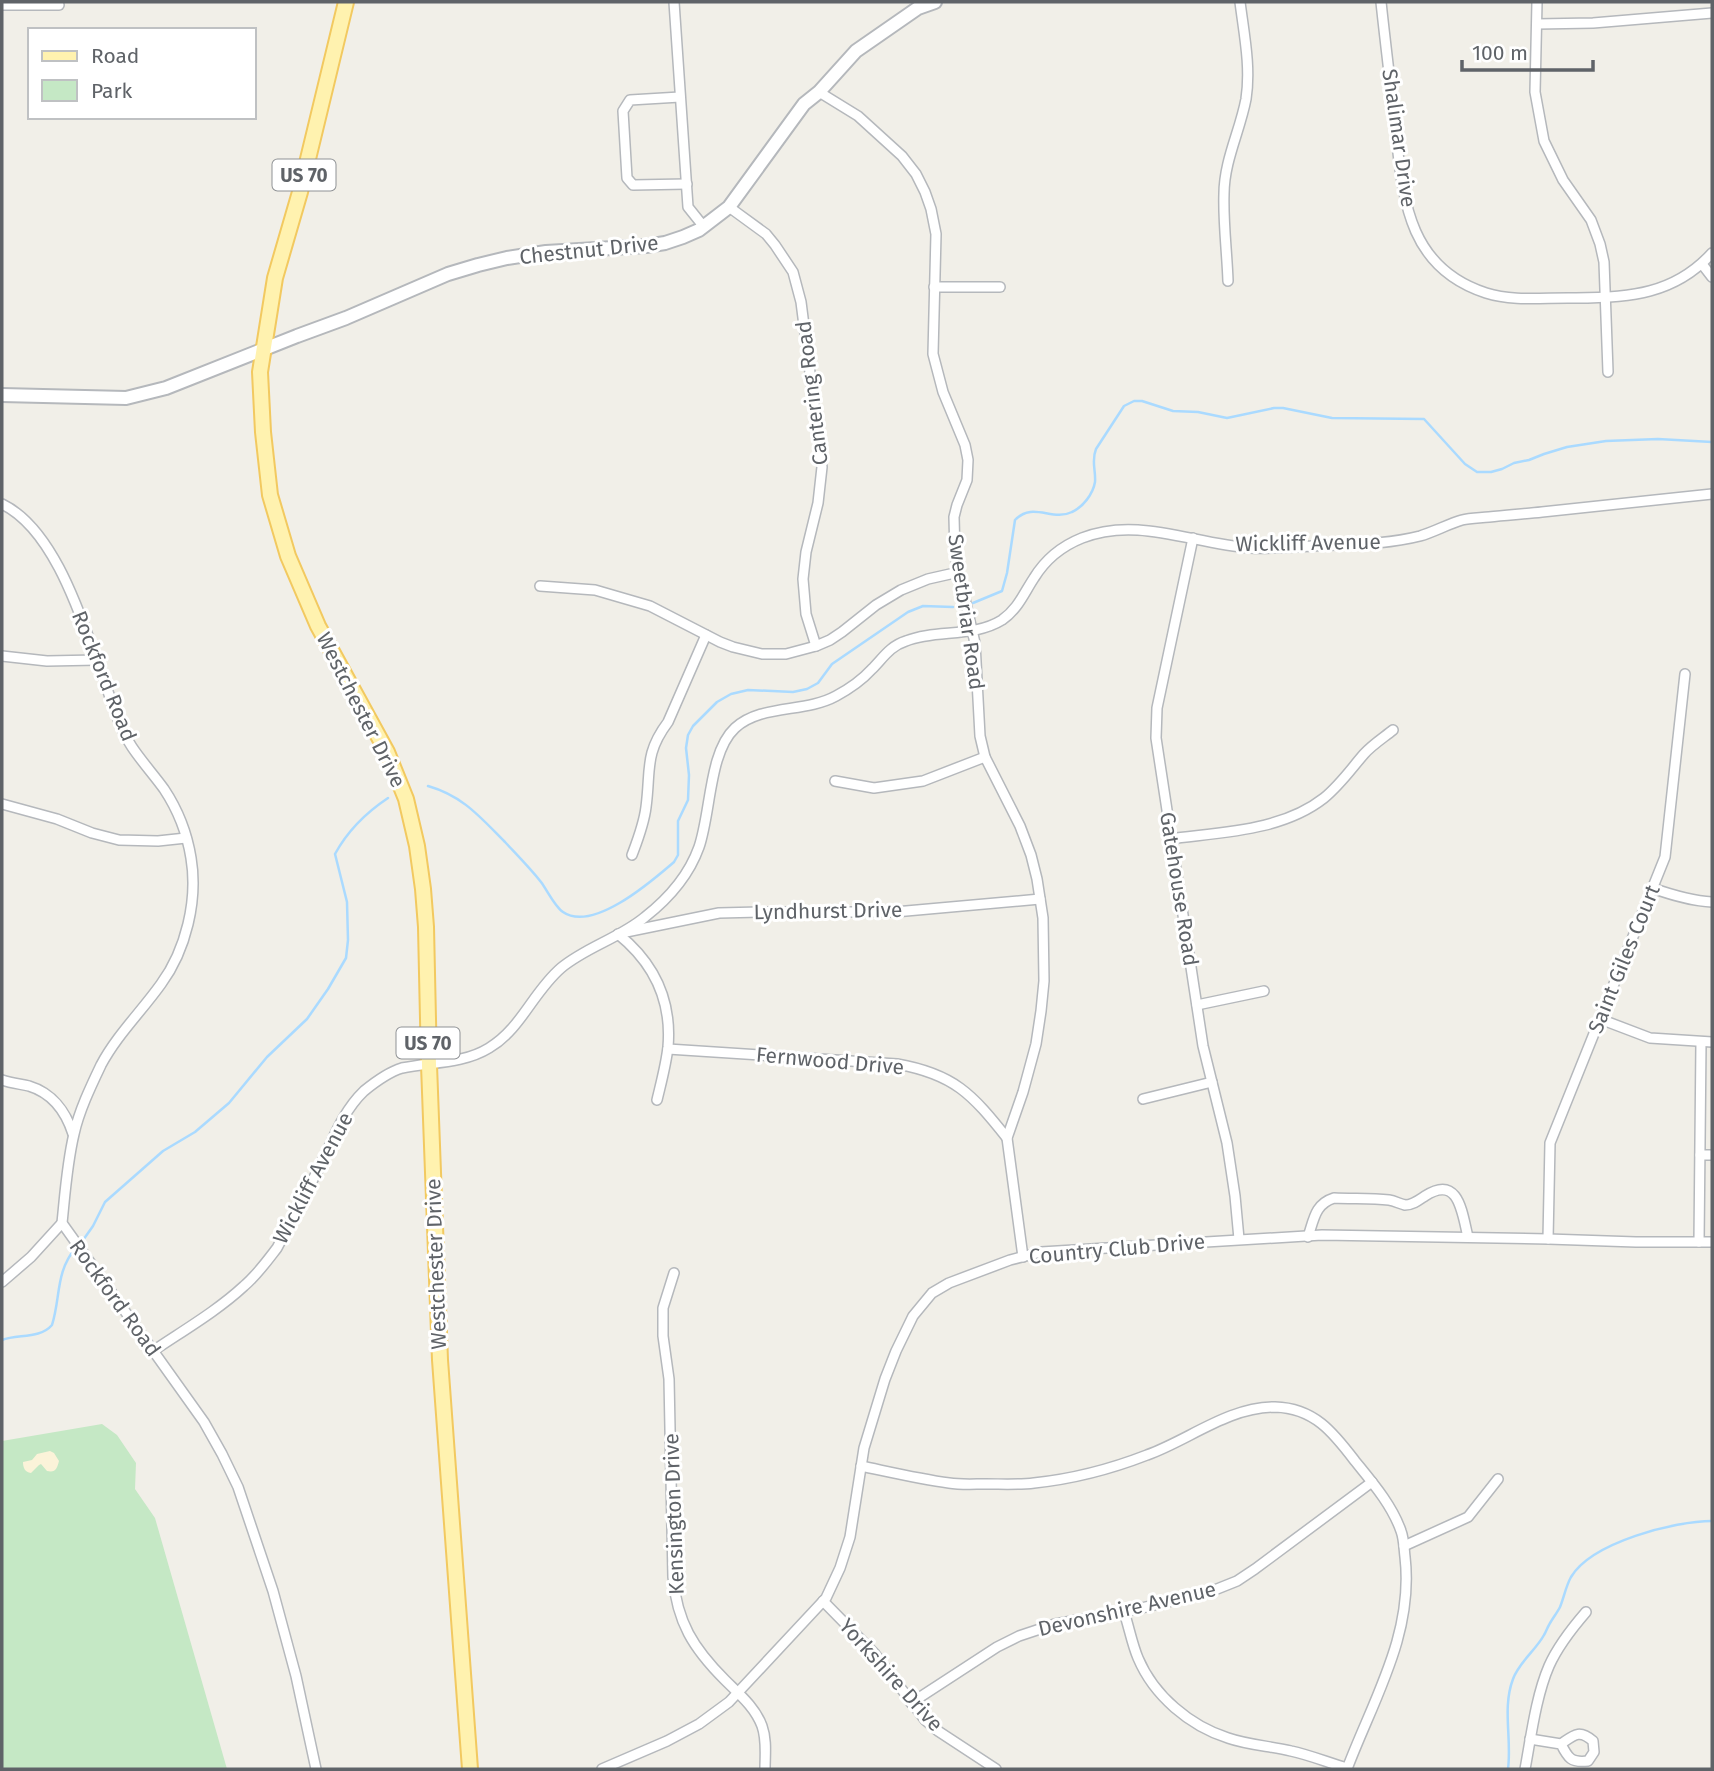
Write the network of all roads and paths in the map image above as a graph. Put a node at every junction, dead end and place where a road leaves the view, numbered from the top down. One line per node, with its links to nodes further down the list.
1 (346, 2): 24 (main road, Westchester Drive / US 70)
2 (674, 2): 13 (street)
3 (935, 2): 9 (street, Chestnut Drive)
4 (1240, 2): 20 (street)
5 (1381, 2): 23 (street, Shalimar Drive)
6 (1537, 2): 11 (street)
7 (2, 5): 8 (street)
8 (59, 5)
9 (917, 5): 12 (street, Chestnut Drive)
10 (1712, 13): 11 (street)
11 (1537, 24): 23 (street)
12 (819, 92): 15 (street, Chestnut Drive); 21 (street, Sweetbriar Road)
13 (680, 97): 14 (street); 14 (street)
14 (687, 184): 16 (street)
15 (729, 207): 16 (street, Chestnut Drive); 34 (street, Cantering Road)
16 (704, 227): 24 (street, Chestnut Drive)
17 (1712, 253): 18 (street, Shalimar Drive)
18 (1702, 264): 19 (street); 23 (street, Shalimar Drive)
19 (1712, 277)
20 (1228, 281)
21 (934, 286): 22 (street); 30 (street, Sweetbriar Road)
22 (1000, 287)
23 (1606, 297): 25 (street)
24 (264, 349): 26 (street, Chestnut Drive); 55 (main road, Westchester Drive / US 70)
25 (1608, 372)
26 (2, 396)
27 (1712, 494): 29 (street, Wickliff Avenue)
28 (2, 504): 36 (street, Rockford Road)
29 (1193, 538): 32 (street, Wickliff Avenue); 43 (street, Gatehouse Road)
30 (959, 572): 32 (street, Sweetbriar Road); 34 (street)
31 (540, 586): 33 (street)
32 (972, 631): 39 (street, Sweetbriar Road); 48 (street, Wickliff Avenue)
33 (706, 635): 34 (street); 44 (street)
34 (816, 646)
35 (2, 656): 36 (street)
36 (97, 660): 42 (street, Rockford Road)
37 (1685, 674): 45 (street, Saint Giles Court)
38 (1393, 730): 43 (street)
39 (985, 757): 40 (street); 46 (street, Sweetbriar Road)
40 (835, 781)
41 (2, 804): 42 (street)
42 (186, 838): 60 (street, Rockford Road)
43 (1171, 839): 50 (street, Gatehouse Road)
44 (632, 855)
45 (1652, 888): 47 (street); 51 (street, Saint Giles Court)
46 (1040, 899): 48 (street, Lyndhurst Drive); 61 (street, Sweetbriar Road)
47 (1712, 902)
48 (618, 934): 54 (street); 55 (street, Wickliff Avenue)
49 (1264, 991): 50 (street)
50 (1197, 1005): 57 (street, Gatehouse Road)
51 (1600, 1019): 52 (street); 67 (street, Saint Giles Court)
52 (1701, 1042): 53 (street); 62 (street)
53 (1712, 1042)
54 (668, 1049): 58 (street); 61 (street, Fernwood Drive)
55 (429, 1065): 74 (street, Wickliff Avenue); 87 (main road, Westchester Drive / US 70)
56 (2, 1080): 60 (street)
57 (1212, 1082): 59 (street); 68 (street, Gatehouse Road)
58 (657, 1100)
59 (1143, 1100)
60 (73, 1136): 64 (street, Rockford Road)
61 (1007, 1138): 71 (street, Sweetbriar Road)
62 (1700, 1155): 63 (street); 69 (street)
63 (1712, 1155)
64 (62, 1223): 73 (street); 74 (street, Rockford Road)
65 (1308, 1237): 66 (street, Country Club Drive); 66 (street); 68 (street, Country Club Drive)
66 (1468, 1237): 67 (street, Country Club Drive)
67 (1548, 1238): 69 (street, Country Club Drive)
68 (1239, 1239): 71 (street, Country Club Drive)
69 (1699, 1242): 70 (street, Country Club Drive)
70 (1712, 1242)
71 (1023, 1256): 75 (street, Country Club Drive)
72 (674, 1273): 82 (street, Kensington Drive)
73 (2, 1282)
74 (153, 1350): 86 (street, Rockford Road)
75 (861, 1466): 77 (street); 79 (street, Country Club Drive)
76 (1498, 1479): 78 (street)
77 (1372, 1482): 78 (street); 80 (street, Devonshire Avenue)
78 (1404, 1546): 91 (street)
79 (823, 1601): 82 (street, Country Club Drive); 83 (street, Yorkshire Drive)
80 (1124, 1612): 83 (street, Devonshire Avenue); 91 (street)
81 (1586, 1612): 84 (street)
82 (738, 1692): 88 (street, Country Club Drive); 89 (street, Kensington Drive)
83 (912, 1703): 90 (street, Yorkshire Drive)
84 (1530, 1739): 85 (street); 92 (street)
85 (1561, 1744)
86 (316, 1769)
87 (470, 1769)
88 (601, 1769)
89 (765, 1769)
90 (996, 1769)
91 (1347, 1769)
92 (1525, 1769)

